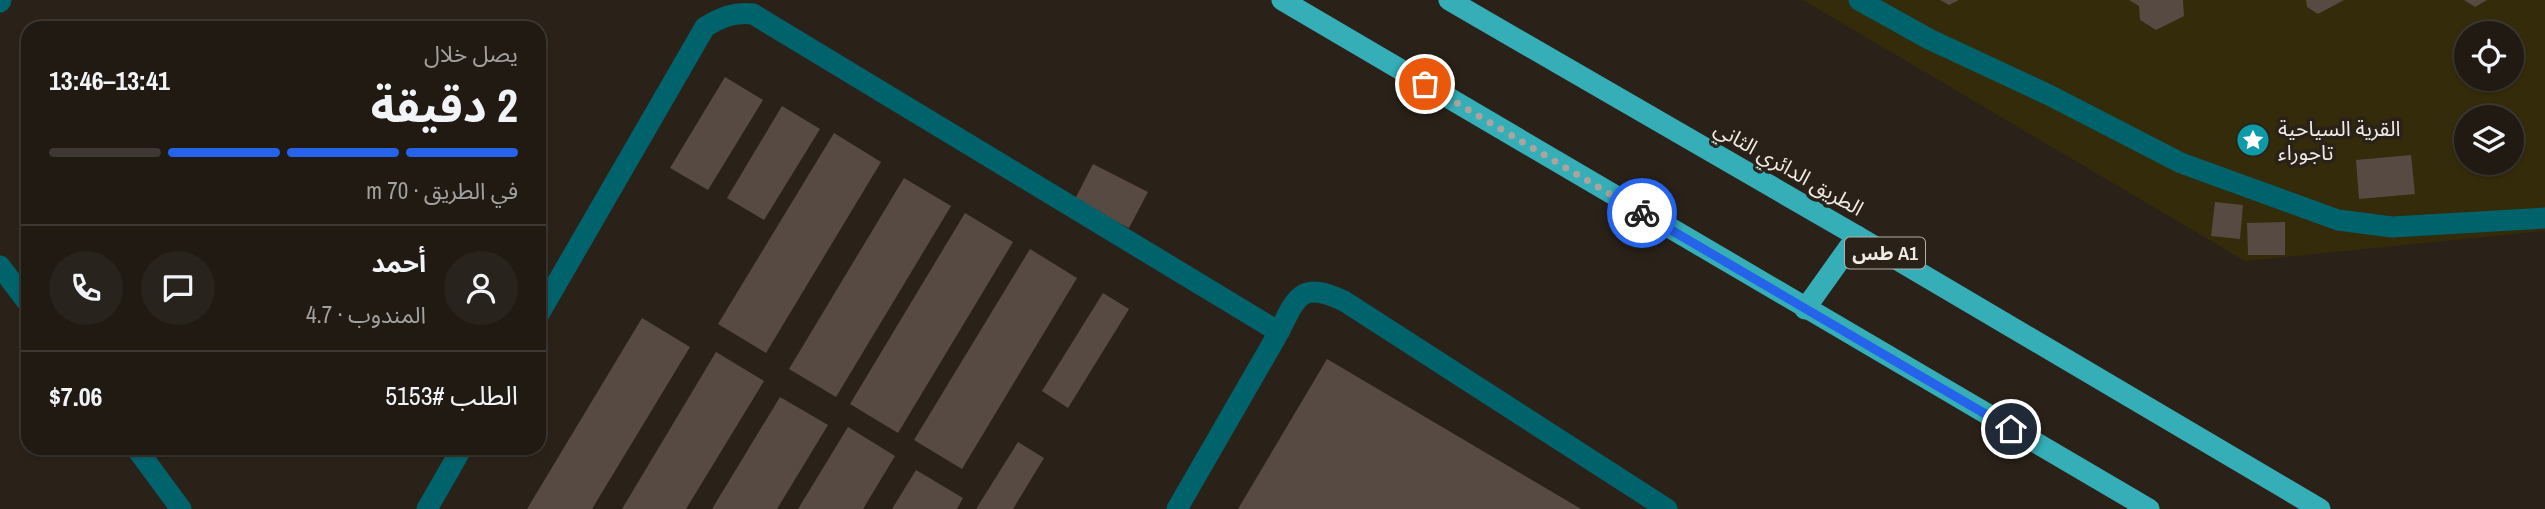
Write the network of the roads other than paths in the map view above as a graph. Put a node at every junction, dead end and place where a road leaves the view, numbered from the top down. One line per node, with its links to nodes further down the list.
1 (1282, 0): 9 (highway)
2 (1449, 0): 5 (highway, الطريق الدائري الثاني / طس A1)
3 (1859, 0): 4 (street)
4 (2545, 218)
5 (1857, 236): 9 (highway); 18 (highway, الطريق الدائري الثاني / طس A1)
6 (0, 265): 7 (street)
7 (21, 294)
8 (546, 302): 10 (street)
9 (1805, 309): 17 (highway)
10 (1279, 332): 15 (street); 16 (street)
11 (141, 455): 13 (street)
12 (458, 455): 14 (street)
13 (181, 509)
14 (427, 509)
15 (1177, 509)
16 (1667, 509)
17 (2149, 509)
18 (2320, 509)

